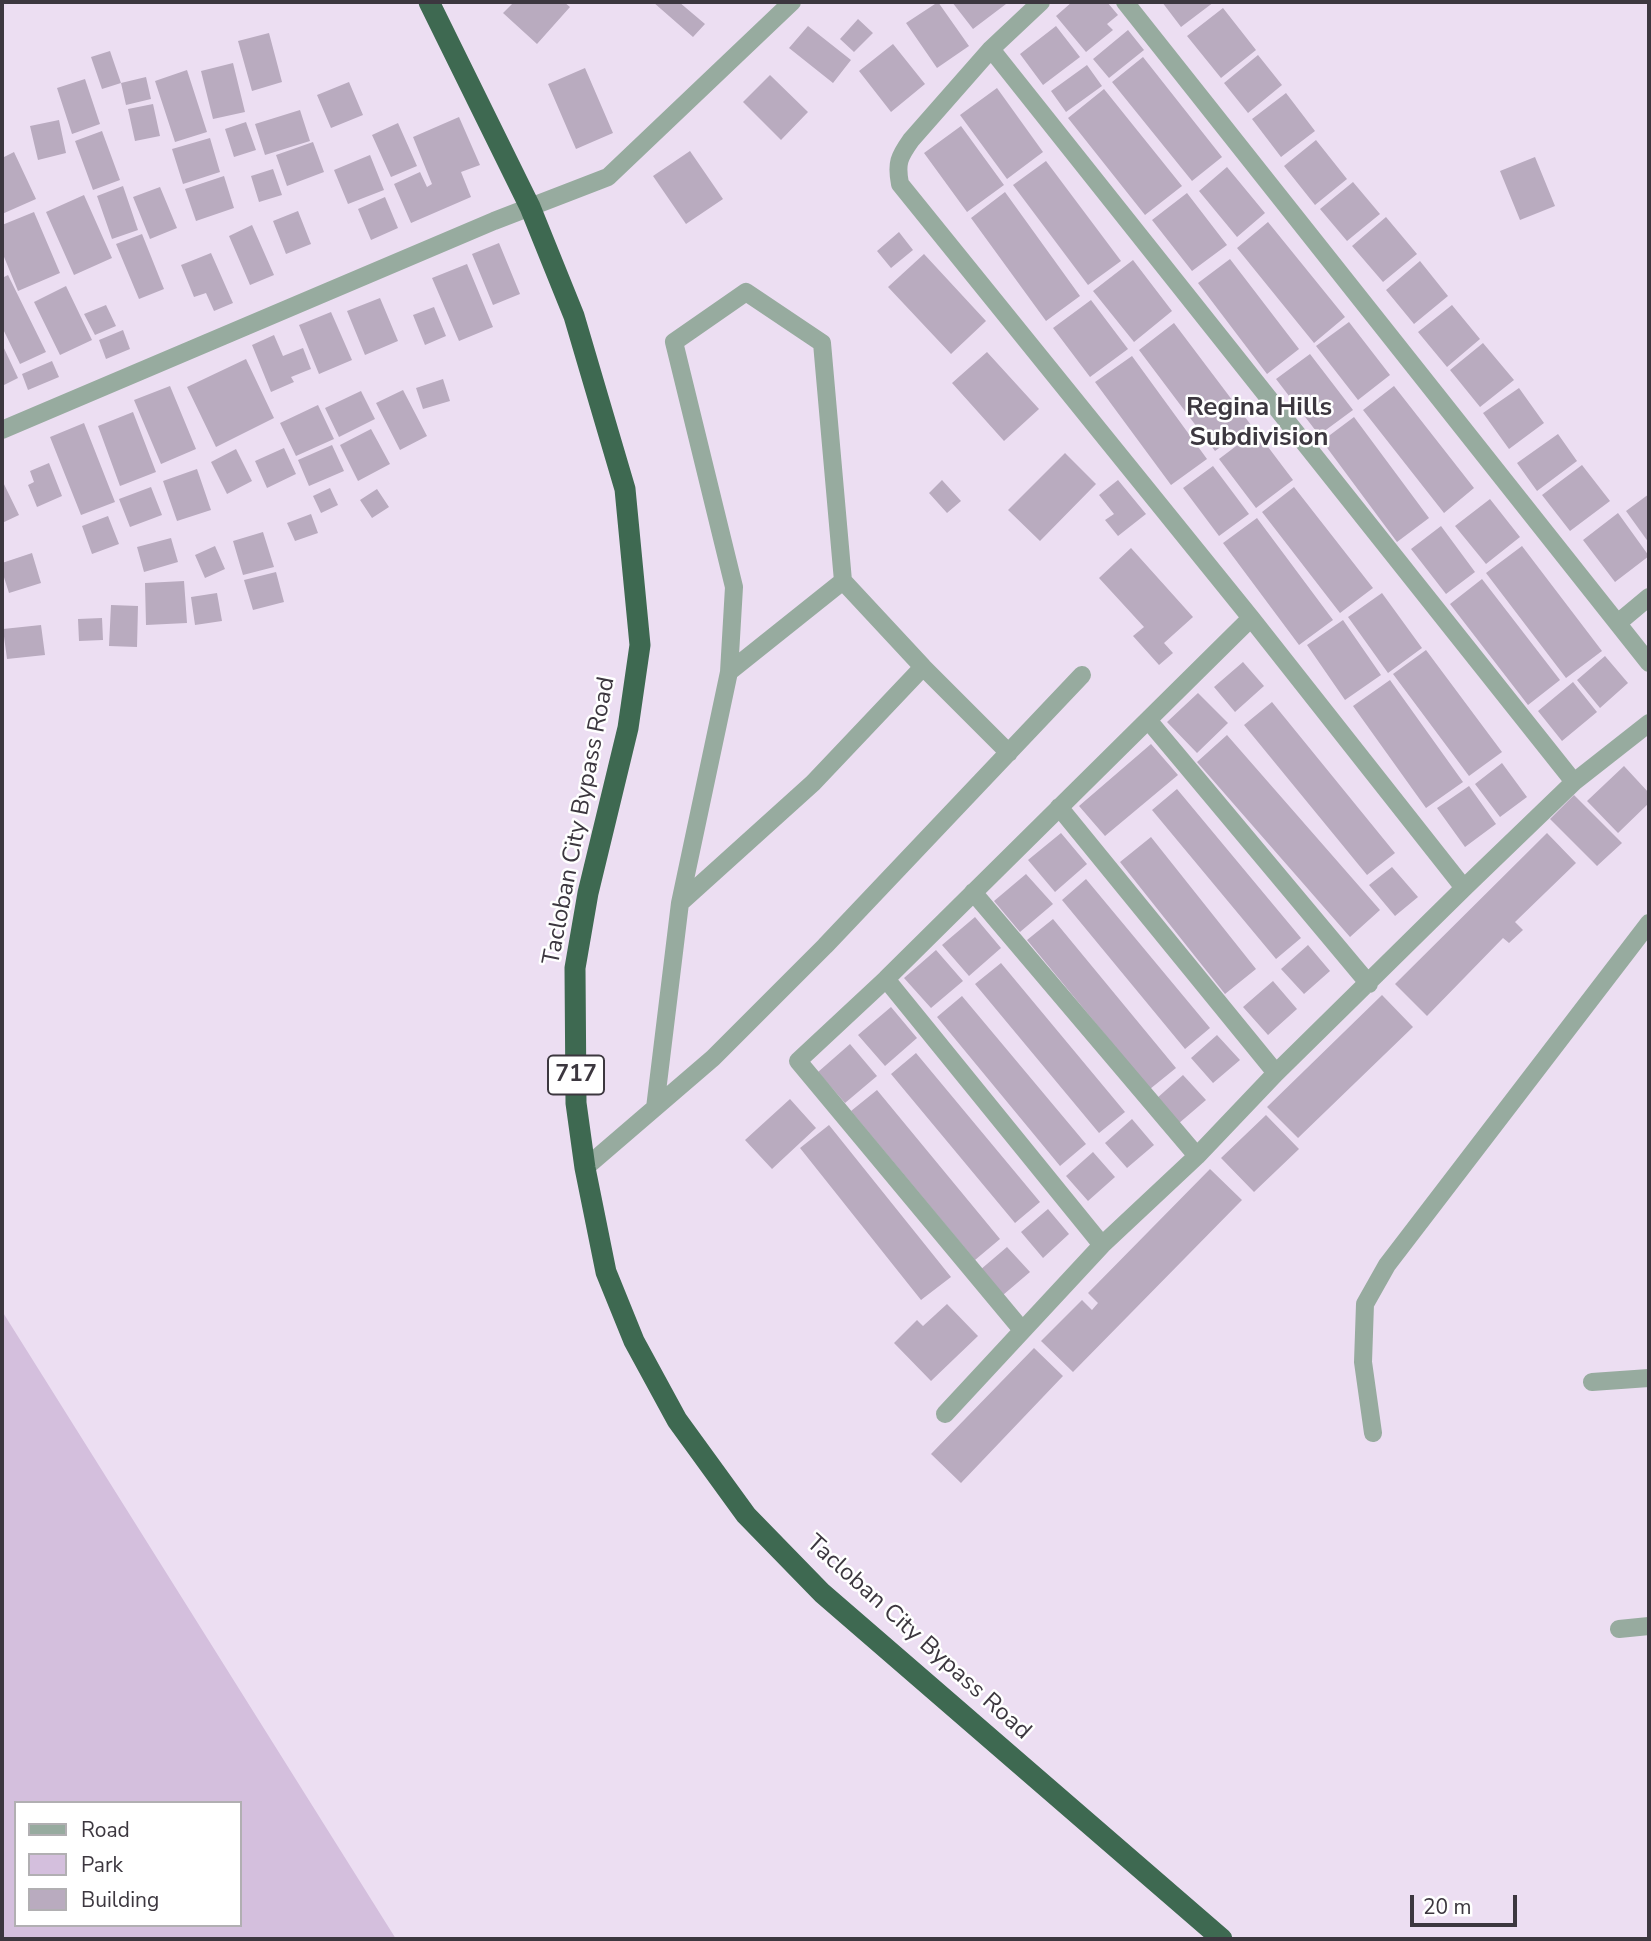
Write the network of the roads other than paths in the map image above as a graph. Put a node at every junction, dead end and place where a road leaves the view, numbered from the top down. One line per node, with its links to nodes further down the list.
1 (429, 2): 6 (highway, Tacloban City Bypass Road / 717)
2 (792, 2): 6 (street)
3 (1041, 2): 5 (street)
4 (1125, 2): 11 (street)
5 (991, 49): 10 (street); 19 (street)
6 (530, 207): 7 (street); 30 (highway, Tacloban City Bypass Road / 717)
7 (2, 430)
8 (843, 580): 13 (street); 14 (street); 14 (street)
9 (1649, 597): 11 (street)
10 (1251, 618): 16 (street); 21 (street)
11 (1619, 622): 12 (street)
12 (1649, 663)
13 (923, 667): 18 (street); 23 (street)
14 (729, 672): 23 (street)
15 (1082, 675): 18 (street)
16 (1148, 720): 20 (street); 26 (street)
17 (1649, 723): 19 (street)
18 (1009, 753): 28 (street)
19 (1574, 782): 21 (street)
20 (1059, 807): 22 (street); 27 (street)
21 (1464, 888): 26 (street)
22 (973, 892): 25 (street); 29 (street)
23 (680, 903): 28 (street)
24 (1649, 923): 36 (street)
25 (886, 979): 31 (street); 32 (street)
26 (1369, 984): 27 (street)
27 (1276, 1073): 29 (street)
28 (655, 1108): 30 (street)
29 (1197, 1156): 31 (street)
30 (585, 1168): 39 (highway, Tacloban City Bypass Road / 717)
31 (1102, 1245): 32 (street)
32 (1022, 1330): 35 (street)
33 (1649, 1378): 34 (street)
34 (1592, 1382)
35 (945, 1414)
36 (1373, 1433)
37 (1649, 1626): 38 (street)
38 (1619, 1629)
39 (1222, 1939)

